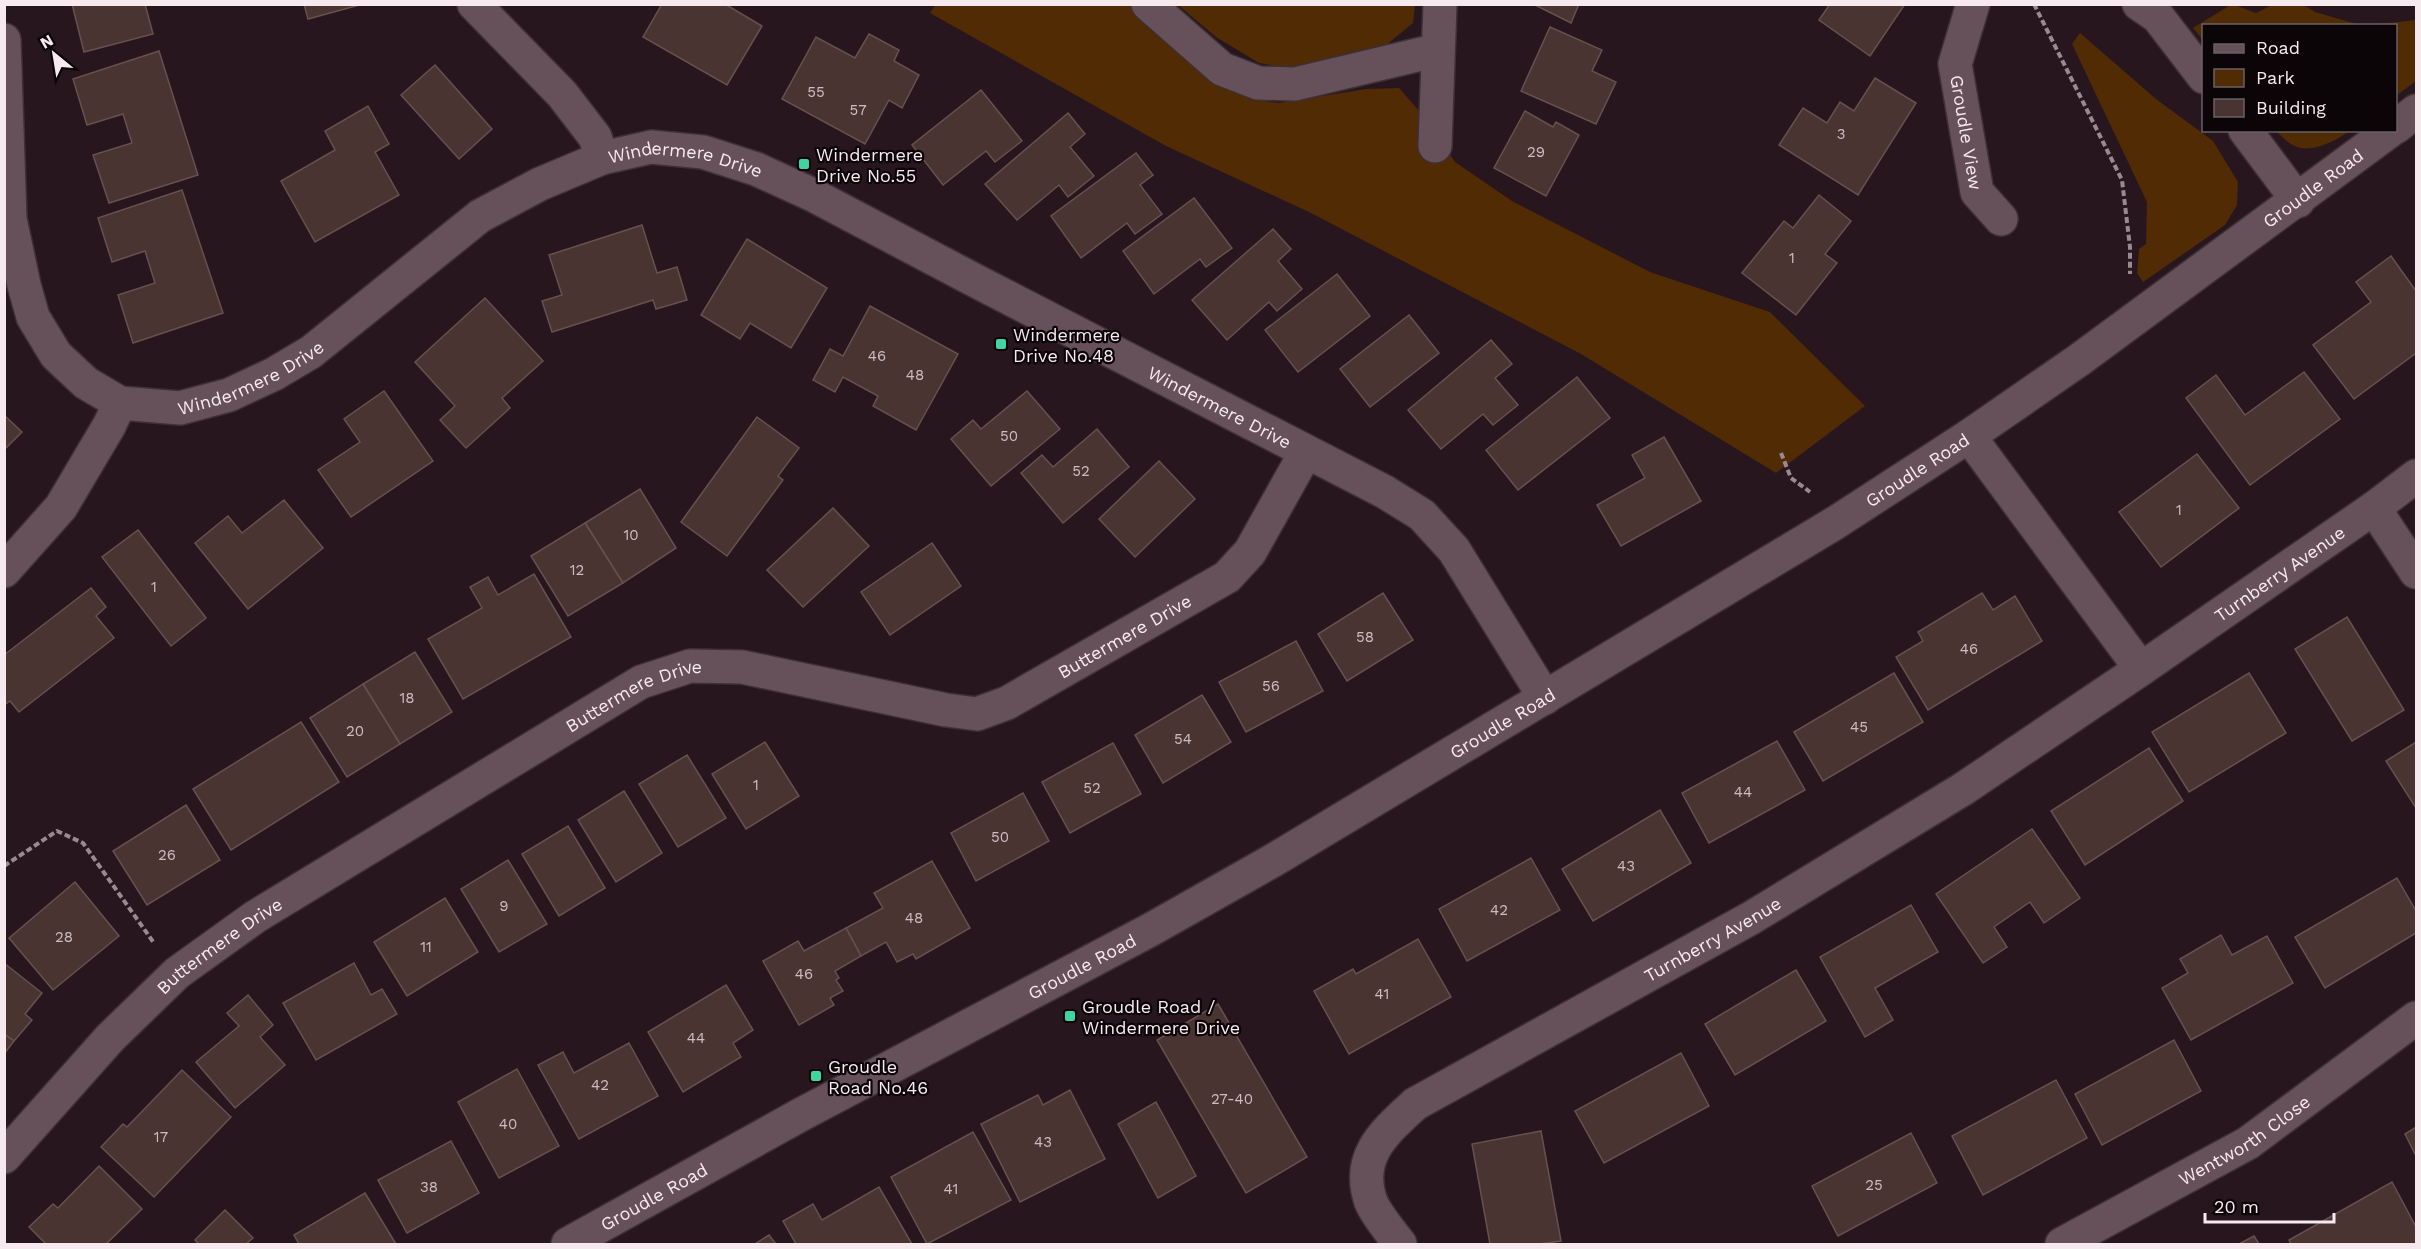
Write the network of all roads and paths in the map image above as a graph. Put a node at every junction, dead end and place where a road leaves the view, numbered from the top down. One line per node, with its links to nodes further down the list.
1 (474, 4): 15 (street)
2 (1148, 4): 8 (street)
3 (1440, 4): 8 (street)
4 (1973, 4): 17 (street, Groudle View)
5 (2034, 4): 18 (path)
6 (2156, 9): 9 (street)
7 (4, 40): 19 (street, Windermere Drive)
8 (1438, 50): 14 (street)
9 (2202, 73)
10 (2416, 111): 11 (street)
11 (2397, 126)
12 (2246, 132): 16 (street)
13 (2388, 132): 16 (street, Groudle Road)
14 (1435, 146)
15 (602, 158): 19 (street, Windermere Drive); 21 (street, Windermere Drive)
16 (2298, 201): 20 (street, Groudle Road)
17 (2001, 219)
18 (2129, 283)
19 (120, 403): 26 (street)
20 (1969, 436): 28 (street); 29 (street, Groudle Road)
21 (1306, 452): 29 (street, Windermere Drive); 31 (street, Buttermere Drive)
22 (1781, 453): 24 (path)
23 (2416, 476): 25 (street, Turnberry Avenue)
24 (1818, 498)
25 (2374, 508): 27 (street); 28 (street, Turnberry Avenue)
26 (4, 571)
27 (2416, 572)
28 (2141, 669): 35 (street, Turnberry Avenue)
29 (1545, 698): 34 (street, Groudle Road)
30 (4, 866): 31 (path)
31 (177, 973): 33 (street, Buttermere Drive)
32 (2416, 1018): 36 (street, Wentworth Close)
33 (4, 1157)
34 (568, 1245)
35 (1400, 1245)
36 (2062, 1245)

